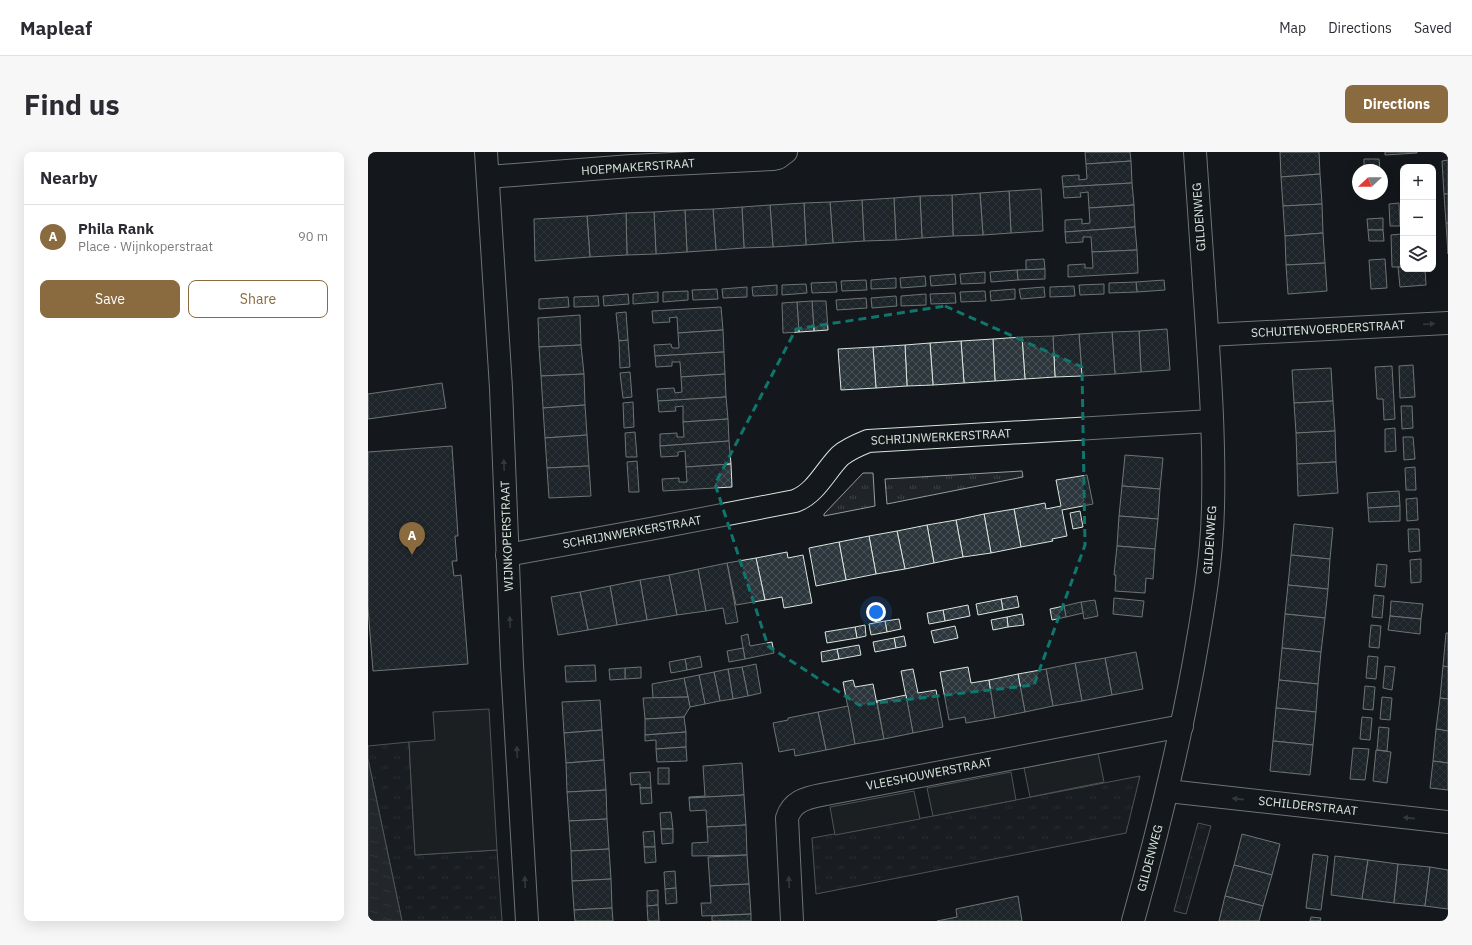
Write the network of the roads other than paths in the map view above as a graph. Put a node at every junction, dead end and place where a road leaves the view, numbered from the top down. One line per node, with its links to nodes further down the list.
1 (486, 152): 4 (street, WIJNKOPERSTRAAT)
2 (786, 152): 4 (street, HOEPMAKERSTRAAT)
3 (1195, 152): 6 (street, GILDENWEG)
4 (488, 177): 8 (street, WIJNKOPERSTRAAT, one-way to 4)
5 (1448, 323): 6 (street, SCHUITENVOERDERSTRAAT, one-way to 5)
6 (1208, 335): 7 (street, GILDENWEG)
7 (1212, 421): 8 (street, SCHRIJNWERKERSTRAAT); 9 (street, GILDENWEG)
8 (507, 555): 12 (street, WIJNKOPERSTRAAT, one-way to 8)
9 (1182, 726): 10 (street, GILDENWEG); 13 (street, VLEESHOUWERSTRAAT, one-way to 9)
10 (1168, 791): 11 (street, SCHILDERSTRAAT, one-way to 10); 14 (street, GILDENWEG)
11 (1448, 822)
12 (527, 921)
13 (792, 921)
14 (1133, 921)

